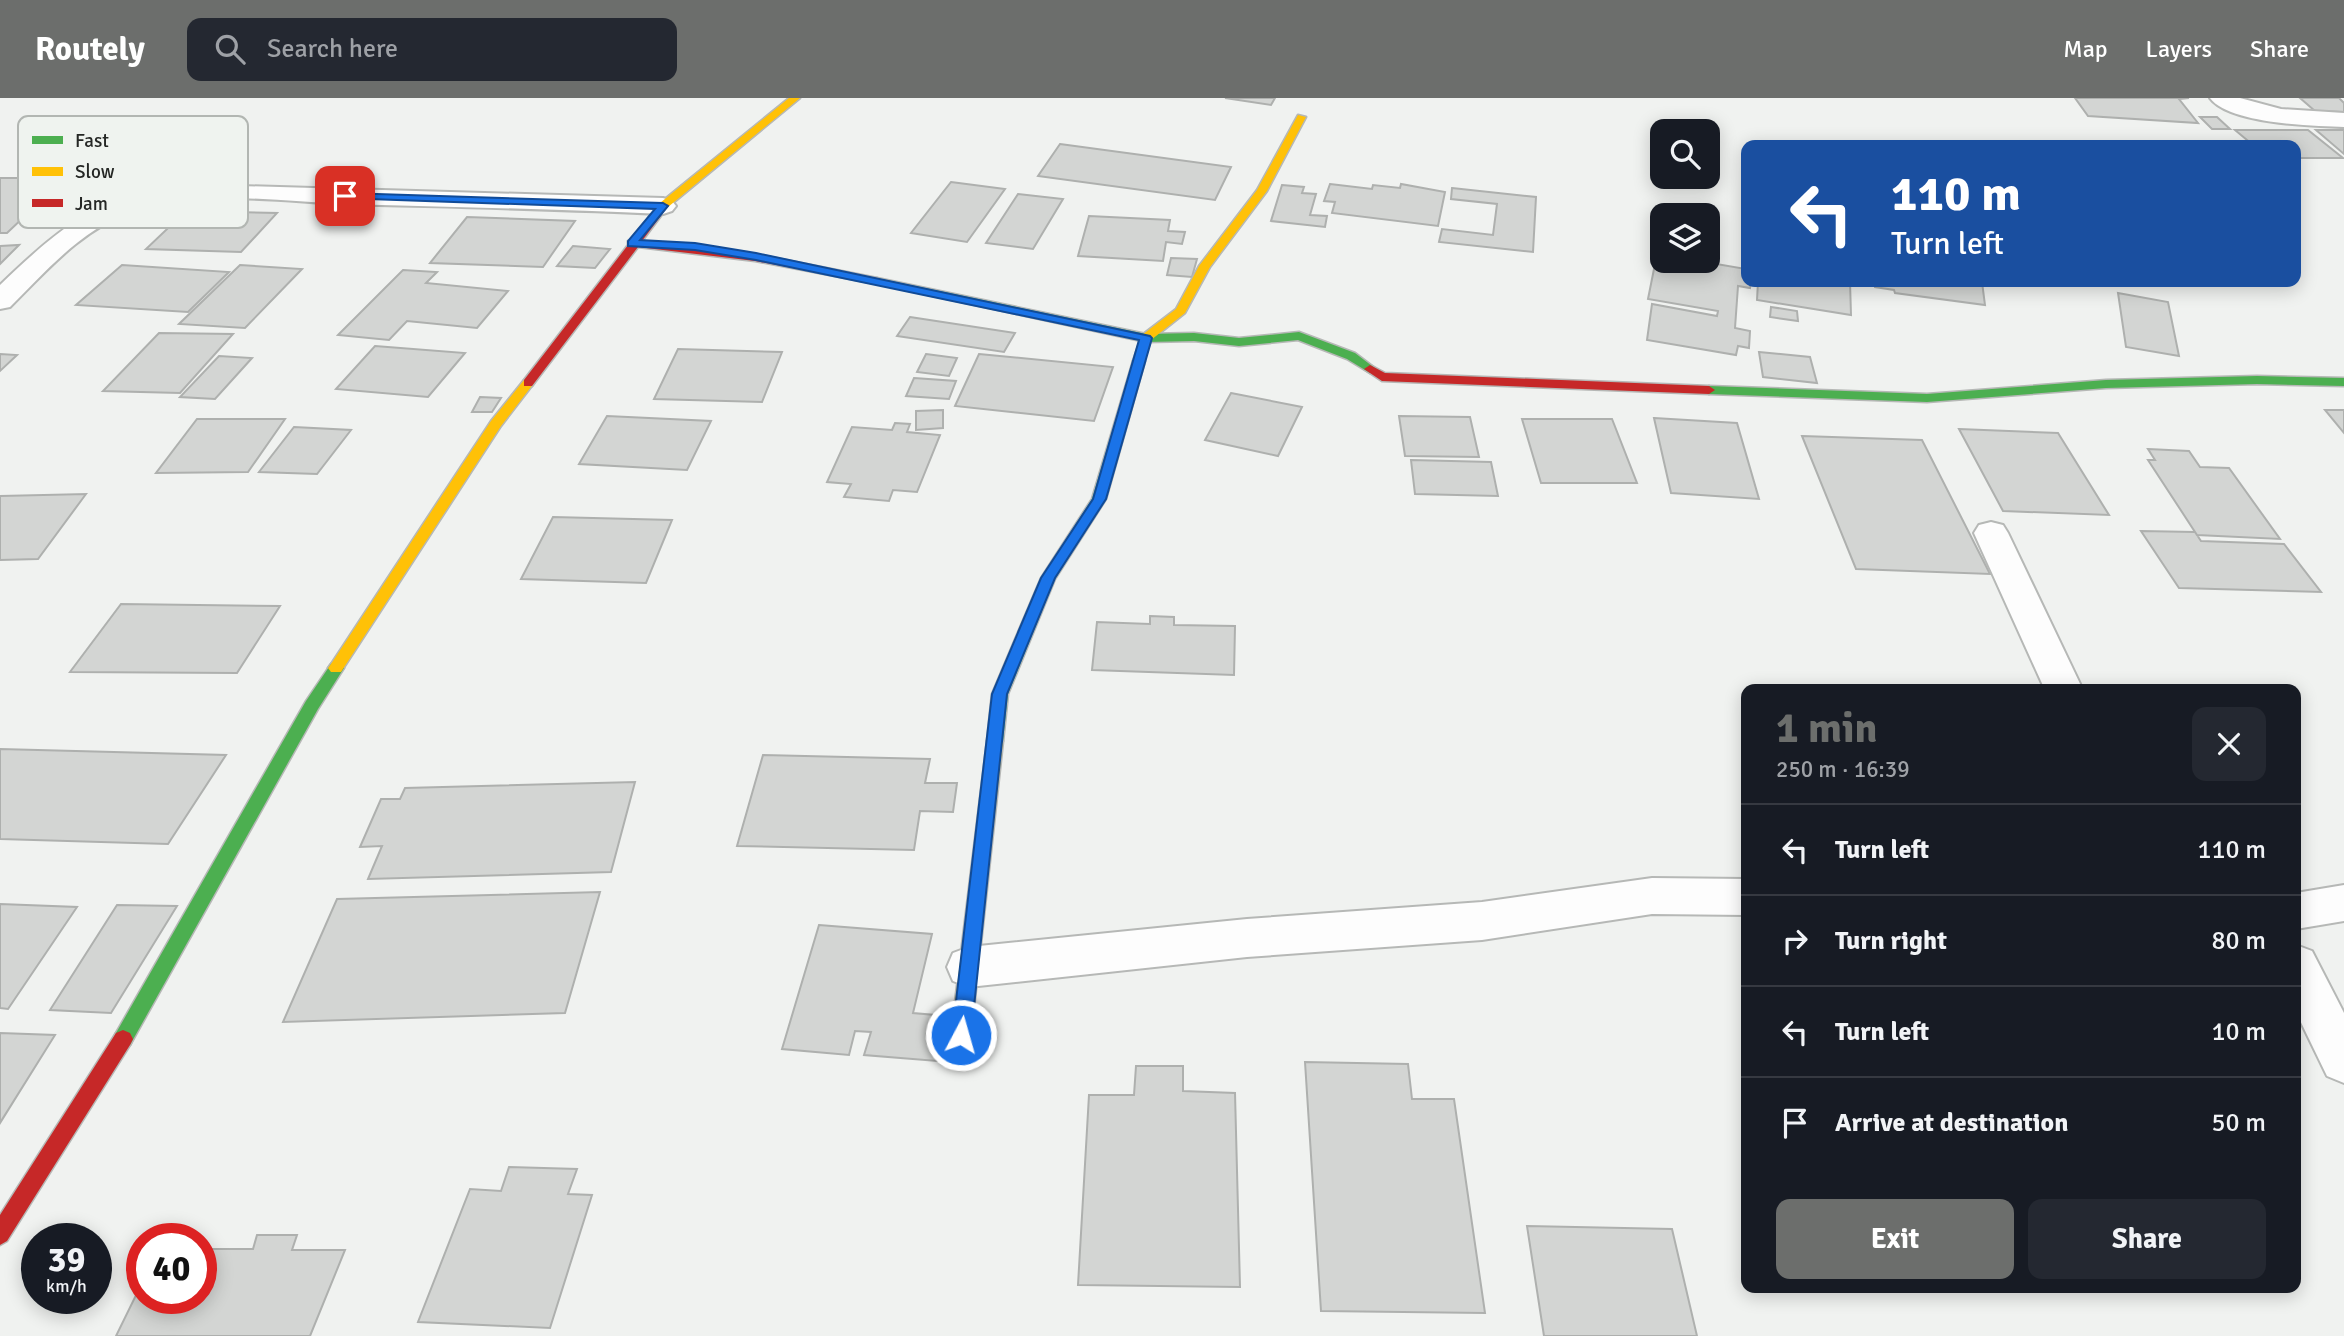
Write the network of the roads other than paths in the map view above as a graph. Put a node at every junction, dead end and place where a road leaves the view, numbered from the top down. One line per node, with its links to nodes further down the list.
1 (795, 98): 6 (street)
2 (2222, 98): 4 (street)
3 (1301, 117): 10 (street)
4 (2344, 120)
5 (248, 193): 6 (street)
6 (663, 206): 8 (street)
7 (83, 228): 9 (street)
8 (632, 243): 10 (street); 21 (street)
9 (0, 301)
10 (1146, 338): 11 (street); 17 (street)
11 (2344, 382)
12 (1991, 533): 13 (street)
13 (2061, 684)
14 (1741, 897): 17 (street)
15 (2344, 903): 16 (street)
16 (2301, 910)
17 (969, 967): 19 (street)
18 (2301, 975): 20 (street)
19 (961, 1035)
20 (2344, 1061)
21 (0, 1234)

